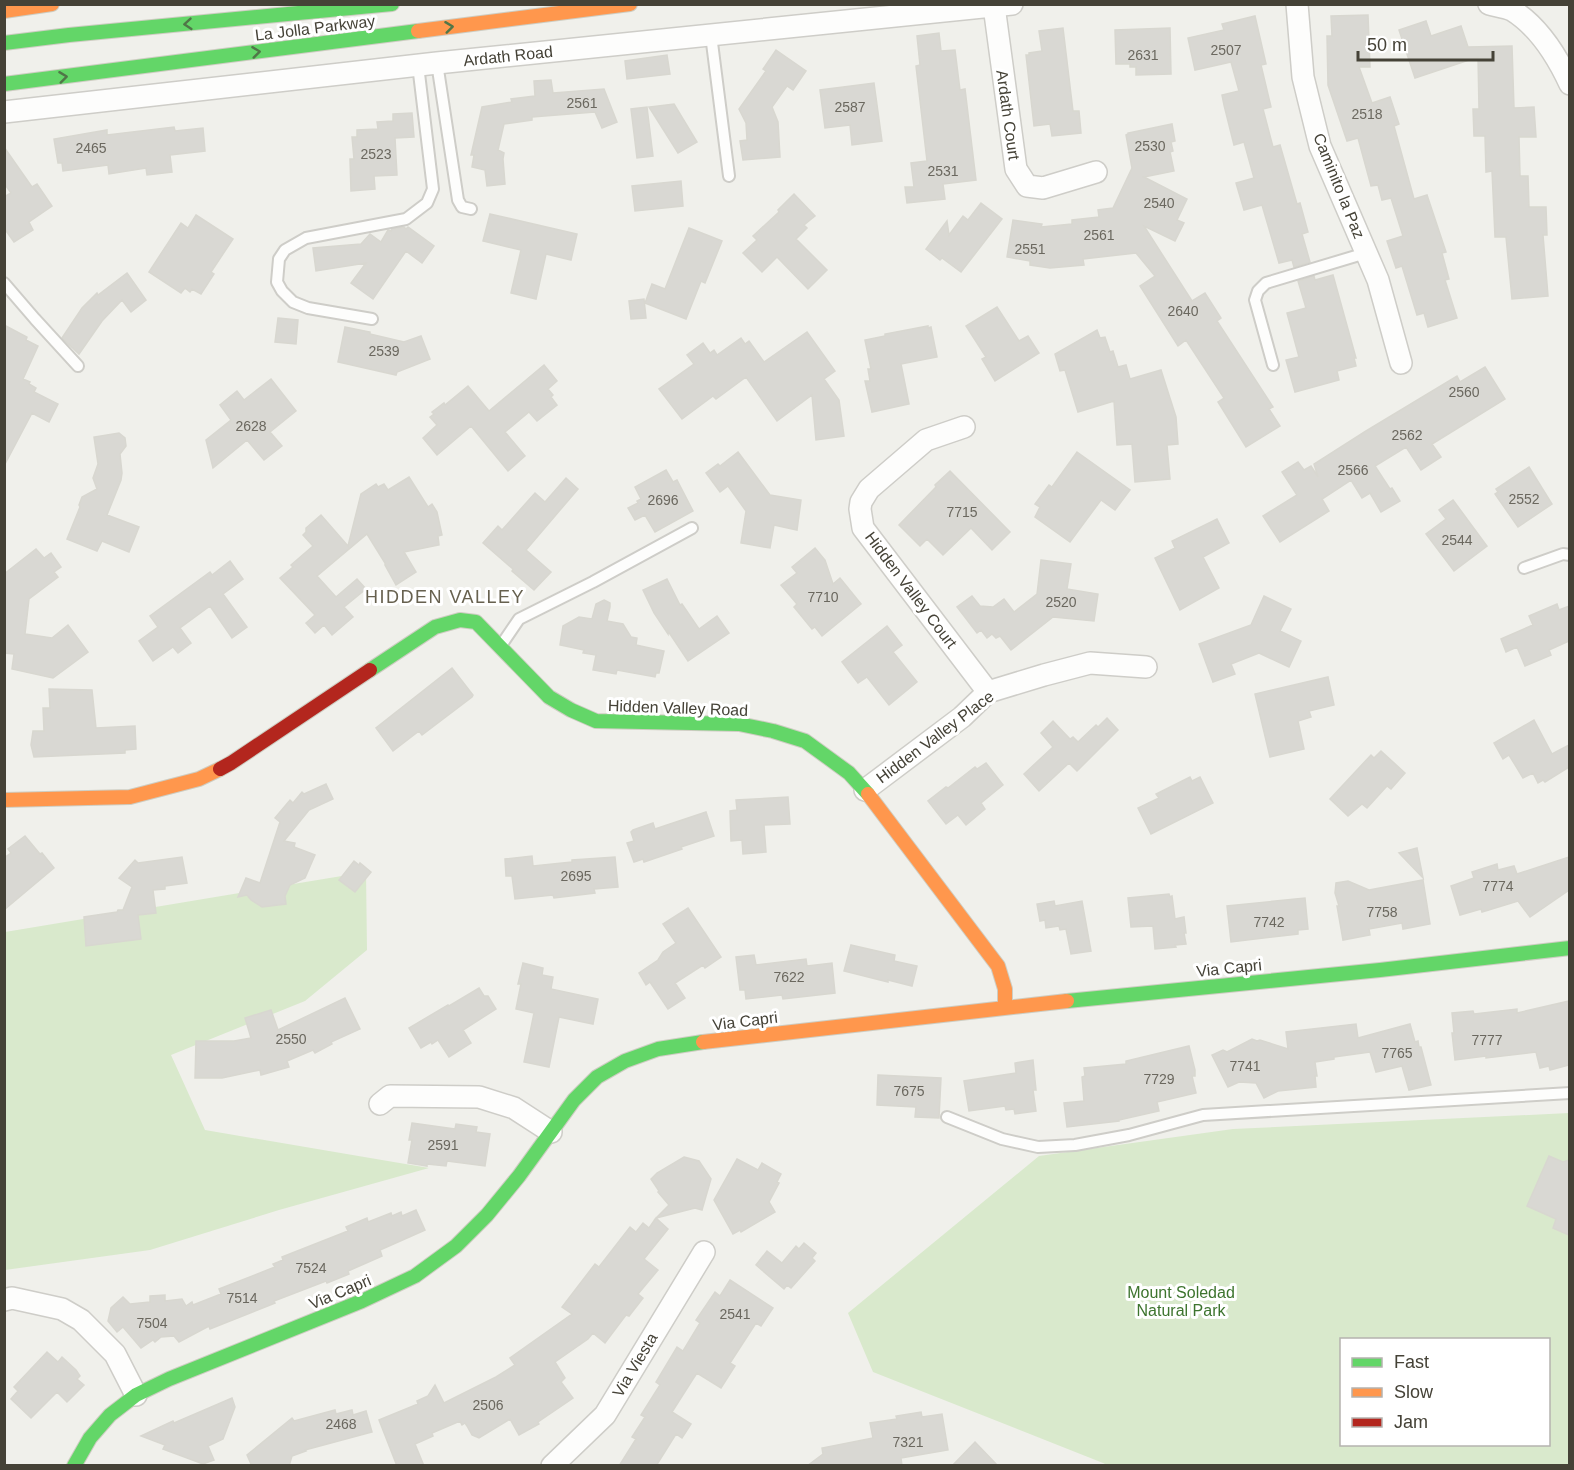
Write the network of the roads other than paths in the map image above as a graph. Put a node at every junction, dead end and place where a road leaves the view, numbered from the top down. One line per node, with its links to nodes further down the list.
1 (52, 4): 7 (main road)
2 (392, 4): 9 (main road, La Jolla Parkway, one-way to 9)
3 (630, 4): 11 (main road, La Jolla Parkway, one-way to 3)
4 (1297, 4): 17 (street, Caminito la Paz)
5 (1489, 4): 12 (street)
6 (1003, 5): 8 (street, Ardath Road); 14 (street, Ardath Court)
7 (4, 11)
8 (711, 35): 10 (street, Ardath Road); 15 (lane)
9 (4, 43)
10 (428, 64): 13 (street, Ardath Road); 16 (lane); 19 (lane)
11 (4, 84)
12 (1569, 84)
13 (4, 112)
14 (1096, 172)
15 (729, 176)
16 (471, 209)
17 (1366, 253): 20 (street, Caminito la Paz); 21 (lane)
18 (4, 283): 22 (lane)
19 (372, 319)
20 (1401, 363)
21 (1273, 365)
22 (78, 366)
23 (964, 427): 29 (street, Hidden Valley Court)
24 (692, 528): 27 (lane)
25 (1569, 555): 26 (lane)
26 (1524, 568)
27 (501, 647): 30 (main road, Hidden Valley Road); 31 (main road, Hidden Valley Road)
28 (1146, 667): 29 (street, Hidden Valley Place)
29 (988, 692): 30 (street, Hidden Valley Place)
30 (865, 790): 33 (main road, Hidden Valley Road)
31 (4, 800)
32 (1569, 948): 33 (main road, Via Capri)
33 (1005, 1007): 37 (main road, Via Capri)
34 (1569, 1093): 36 (lane)
35 (380, 1104): 37 (street)
36 (947, 1117)
37 (551, 1132): 40 (main road, Via Capri)
38 (704, 1252): 42 (street, Via Viesta)
39 (8, 1299): 40 (street)
40 (135, 1395): 41 (main road, Via Capri)
41 (74, 1466)
42 (552, 1466)

